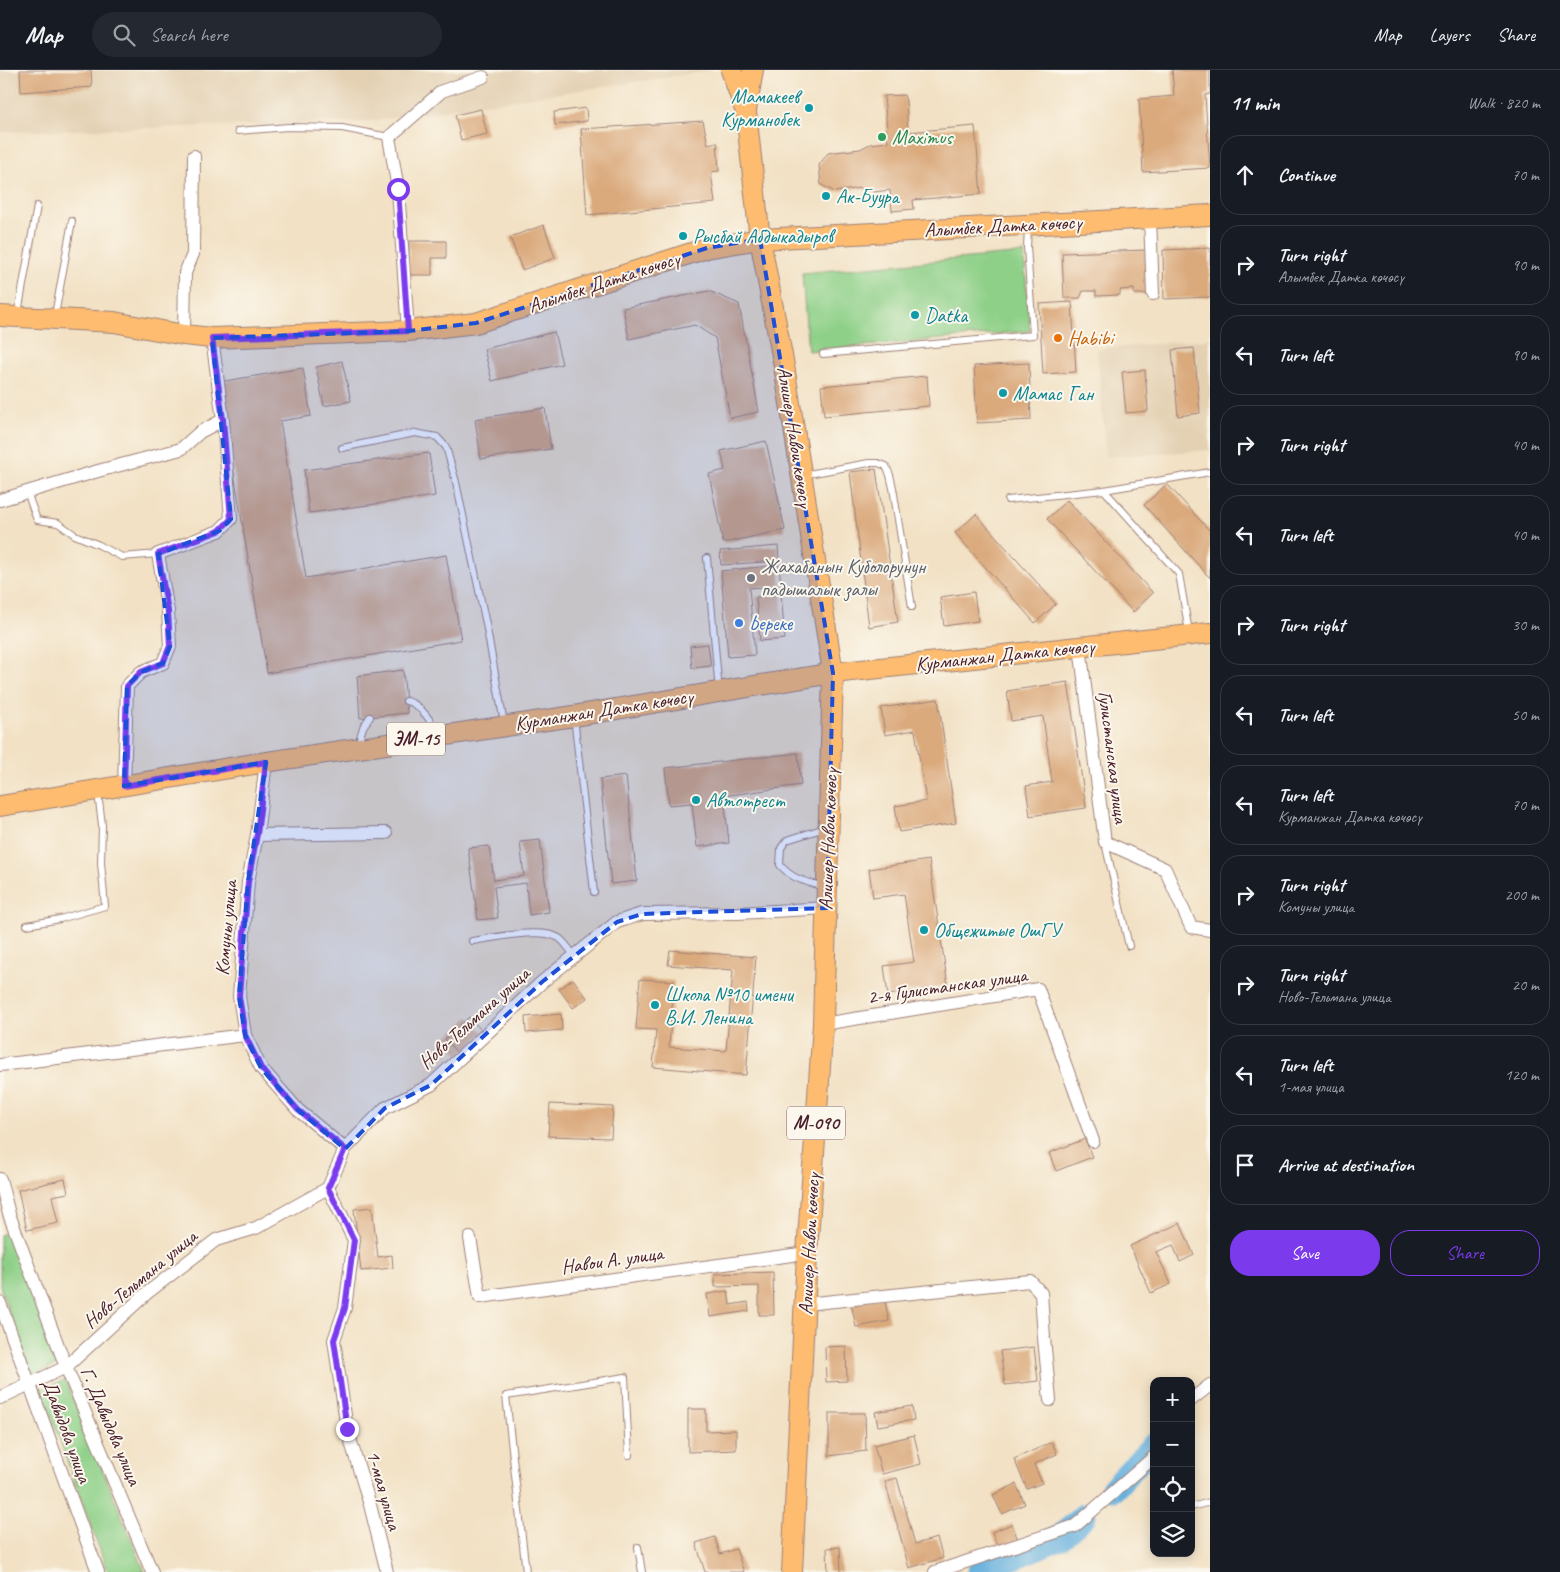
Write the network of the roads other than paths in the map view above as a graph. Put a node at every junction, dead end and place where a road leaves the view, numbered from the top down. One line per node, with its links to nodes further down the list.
1 (731, 70): 4 (main road, Алишер Навои көчөсү)
2 (753, 70): 4 (main road, Алишер Навои көчөсү)
3 (483, 77): 6 (street)
4 (746, 112): 13 (main road, Алишер Навои көчөсү)
5 (238, 131): 6 (lane)
6 (389, 137): 17 (street)
7 (194, 156): 18 (street)
8 (37, 206): 15 (lane)
9 (1210, 215): 10 (main road, Алымбек Датка көчөсү)
10 (1150, 218): 12 (main road, Алымбек Датка көчөсү); 14 (street)
11 (72, 220): 16 (lane)
12 (1028, 225): 13 (main road, Алымбек Датка көчөсү); 20 (lane)
13 (760, 239): 17 (main road, Алымбек Датка көчөсү); 24 (main road, Алишер Навои көчөсү)
14 (1153, 294)
15 (9, 316): 16 (main road, Алымбек Датка көчөсү)
16 (55, 319): 18 (main road, Алымбек Датка көчөсү)
17 (408, 331): 19 (main road, Алымбек Датка көчөсү)
18 (184, 335): 19 (main road, Алымбек Датка көчөсү)
19 (212, 338): 21 (street)
20 (823, 354)
21 (223, 420): 26 (street); 29 (street)
22 (342, 448): 40 (lane)
23 (1210, 472): 25 (lane)
24 (802, 475): 31 (lane); 35 (main road, Алишер Навои көчөсү)
25 (1104, 490): 28 (lane); 33 (lane)
26 (27, 492): 27 (street); 29 (lane)
27 (0, 500)
28 (1008, 500)
29 (158, 554): 44 (street)
30 (707, 558): 36 (lane)
31 (912, 607)
32 (1210, 633): 33 (main road, Курманжан Датка көчөсү)
33 (1190, 635): 34 (main road, Курманжан Датка көчөсү)
34 (1080, 648): 35 (main road, Курманжан Датка көчөсү); 50 (street, Гулистанская улица)
35 (833, 673): 36 (main road, Курманжан Датка көчөсү / ЭМ-15); 47 (main road, Алишер Навои көчөсү / М-090)
36 (719, 692): 38 (main road, Курманжан Датка көчөсү / ЭМ-15)
37 (406, 701): 41 (lane)
38 (574, 716): 40 (main road, Курманжан Датка көчөсү / ЭМ-15); 52 (lane)
39 (370, 717): 42 (lane)
40 (504, 726): 41 (main road, Курманжан Датка көчөсү / ЭМ-15)
41 (441, 736): 42 (main road, Курманжан Датка көчөсү / ЭМ-15)
42 (357, 748): 43 (main road, Курманжан Датка көчөсү / ЭМ-15)
43 (266, 762): 44 (main road, Курманжан Датка көчөсү / ЭМ-15); 49 (street, Комуны улица)
44 (124, 786): 45 (main road, Курманжан Датка көчөсү / ЭМ-15)
45 (97, 791): 46 (main road, Курманжан Датка көчөсү / ЭМ-15); 54 (lane)
46 (0, 806)
47 (829, 826): 51 (main road, Алишер Навои көчөсү / М-090); 51 (lane)
48 (386, 833): 49 (street)
49 (257, 834): 60 (street, Комуны улица)
50 (1105, 842): 55 (street, Гулистанская улица); 57 (lane)
51 (827, 888): 53 (main road, Алишер Навои көчөсү / М-090)
52 (594, 892)
53 (827, 908): 58 (street, Ново-Тельмана улица); 59 (main road, Алишер Навои көчөсү / М-090)
54 (27, 925)
55 (1210, 930)
56 (472, 941): 58 (lane)
57 (1129, 946)
58 (575, 956): 63 (street, Ново-Тельмана улица)
59 (822, 1024): 62 (street, 2-я Гулистанская улица); 68 (main road, Алишер Навои көчөсү / М-090)
60 (245, 1035): 61 (street); 63 (street, Комуны улица)
61 (0, 1065)
62 (1093, 1141)
63 (345, 1149): 65 (street, Ново-Тельмана улица)
64 (0, 1179): 66 (street, Г. Давыдова улица)
65 (328, 1188): 71 (street, Ново-Тельмана улица); 84 (street, 1-мая улица)
66 (4, 1217): 71 (street, Г. Давыдова улица)
67 (470, 1238): 68 (street, Навои А. улица)
68 (807, 1253): 70 (main road, Алишер Навои көчөсү / М-090)
69 (0, 1303): 72 (street, Давыдова улица)
70 (805, 1304): 76 (street); 87 (main road, Алишер Навои көчөсү / М-090)
71 (66, 1367): 72 (street, Ново-Тельмана улица); 83 (street, Г. Давыдова улица)
72 (30, 1384): 75 (street, Ново-Тельмана улица); 82 (street, Давыдова улица)
73 (1210, 1385): 74 (street)
74 (1195, 1397)
75 (0, 1398)
76 (1050, 1400)
77 (630, 1455): 85 (lane)
78 (1150, 1465): 88 (street)
79 (1210, 1502): 80 (lane)
80 (1195, 1507)
81 (638, 1547): 86 (lane)
82 (98, 1572)
83 (152, 1572)
84 (387, 1572)
85 (526, 1572)
86 (642, 1572)
87 (792, 1572)
88 (935, 1572)

